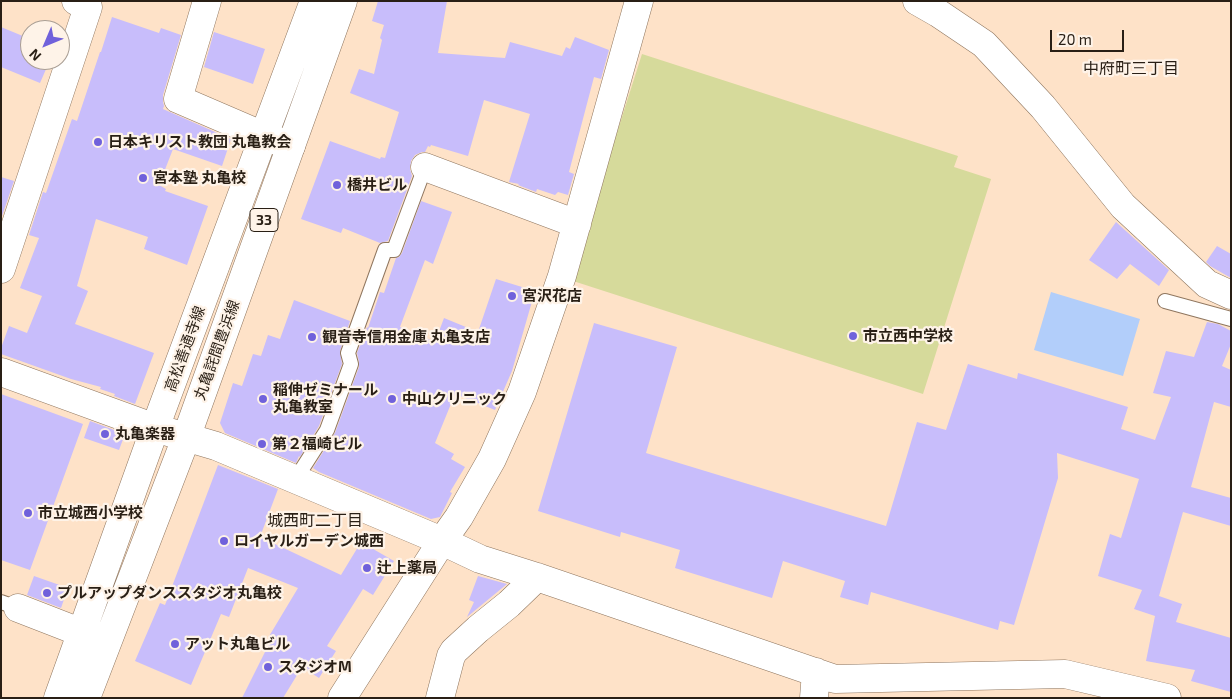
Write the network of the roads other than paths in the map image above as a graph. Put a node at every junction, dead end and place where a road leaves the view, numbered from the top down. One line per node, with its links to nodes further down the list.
1 (76, 1): 11 (street)
2 (207, 1): 7 (street)
3 (314, 1): 7 (street, 高松善通寺線 / 33)
4 (343, 1): 8 (street, 丸亀詫間豊浜線 / 33)
5 (639, 1): 10 (street)
6 (917, 1): 12 (street)
7 (264, 136): 8 (street); 16 (street, 高松善通寺線 / 33)
8 (291, 146): 17 (street, 丸亀詫間豊浜線 / 33)
9 (425, 168): 10 (street); 18 (lane)
10 (577, 224): 19 (street)
11 (1, 269)
12 (1231, 295)
13 (1165, 301): 14 (lane)
14 (1231, 319)
15 (1, 372): 16 (street)
16 (156, 428): 17 (street); 22 (street, 高松善通寺線 / 33)
17 (186, 438): 18 (street); 23 (street, 丸亀詫間豊浜線 / 33)
18 (295, 480): 19 (street)
19 (442, 541): 20 (street); 27 (street)
20 (537, 577): 24 (street); 28 (street)
21 (10, 605): 22 (street)
22 (81, 633): 23 (street); 25 (street, 高松善通寺線 / 33)
23 (107, 643): 26 (street, 丸亀詫間豊浜線 / 33)
24 (815, 685): 29 (street)
25 (58, 698)
26 (86, 698)
27 (342, 698)
28 (440, 698)
29 (1167, 698)

